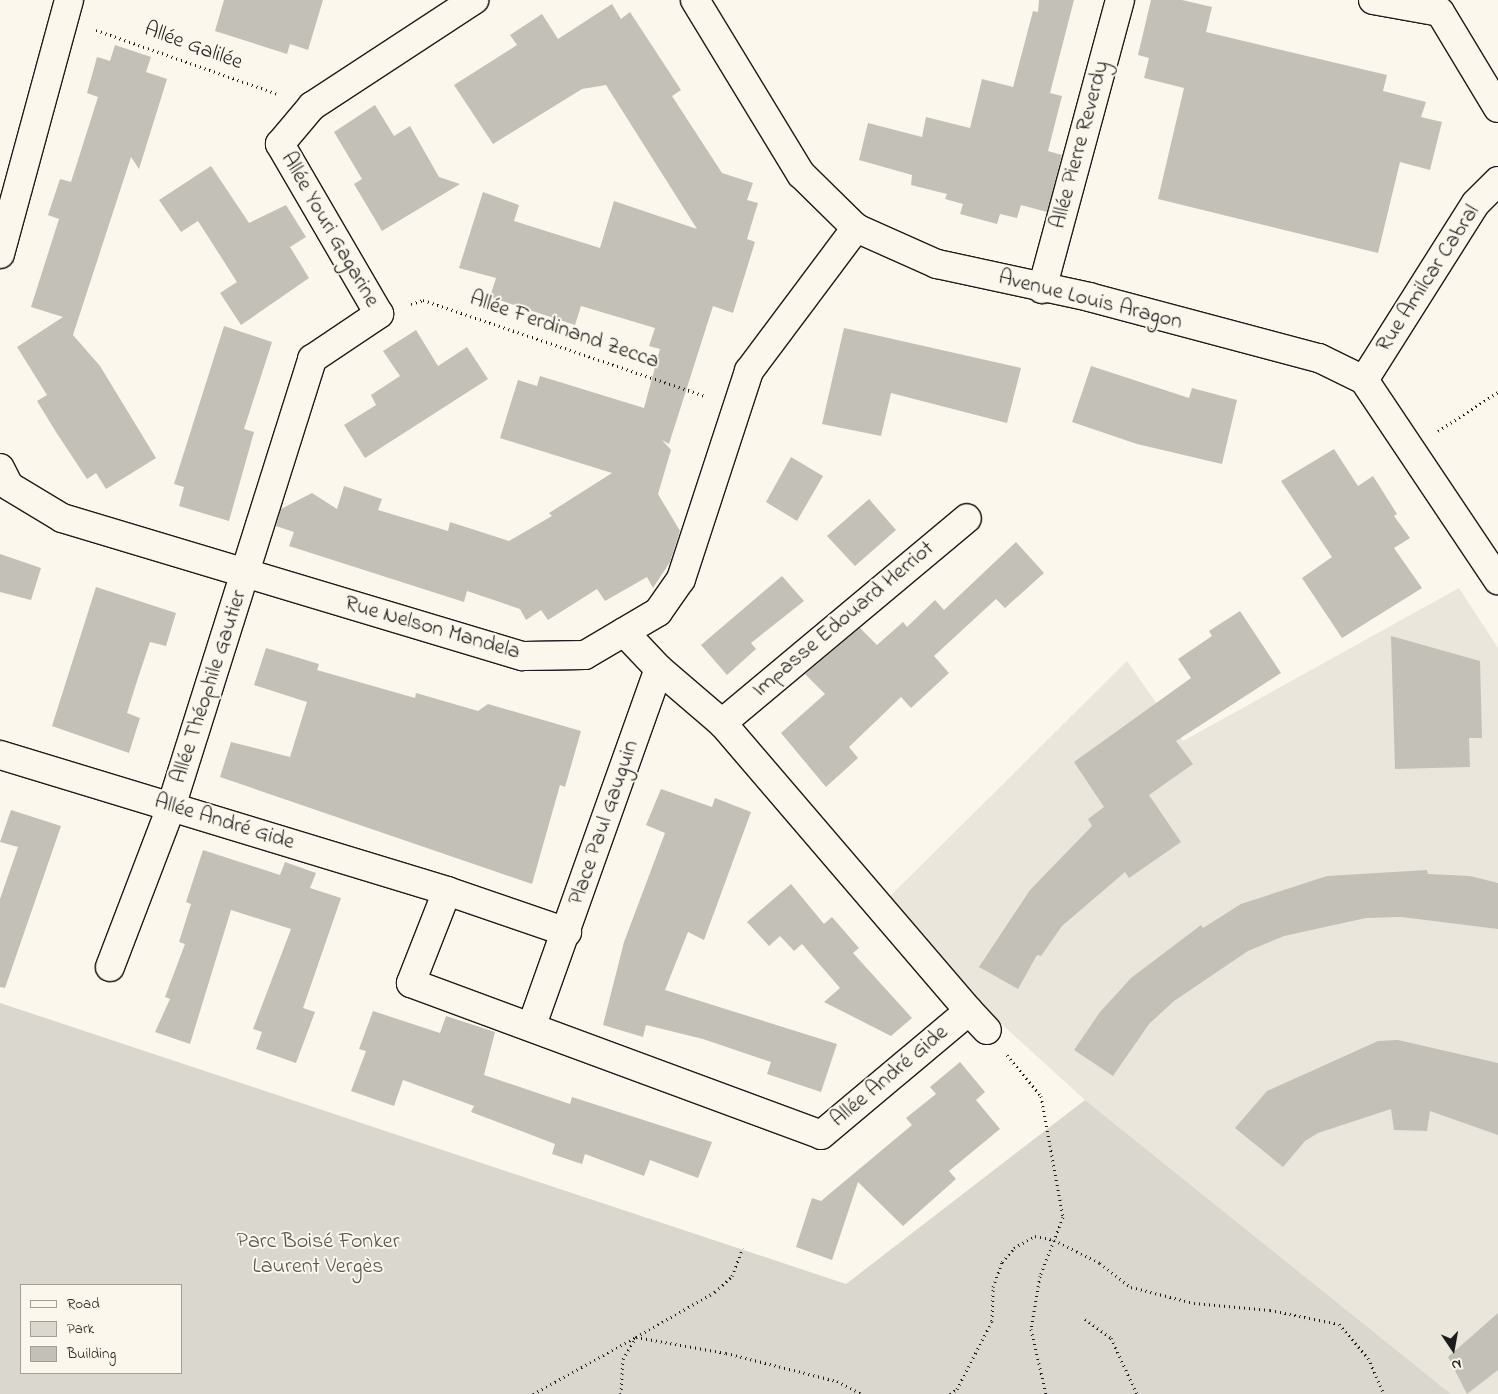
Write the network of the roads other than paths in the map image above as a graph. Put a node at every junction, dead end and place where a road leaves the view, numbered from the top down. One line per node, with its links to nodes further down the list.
1 (474, 0): 14 (street, Allée Youri Gagarine)
2 (695, 0): 8 (street, Avenue Louis Aragon)
3 (1120, 0): 10 (street, Allée Pierre Reverdy)
4 (1373, 0): 6 (street)
5 (66, 9): 9 (street)
6 (1498, 108)
7 (1498, 182): 11 (street, Rue Amilcar Cabral)
8 (856, 228): 10 (street, Avenue Louis Aragon); 16 (street, Rue Nelson Mandela)
9 (0, 254)
10 (1042, 289): 11 (street, Avenue Louis Aragon)
11 (1364, 380): 15 (street, Avenue Louis Aragon)
12 (0, 468): 14 (street, Rue Nelson Mandela)
13 (967, 518): 18 (street, Impasse Edouard Herriot)
14 (246, 574): 16 (street, Rue Nelson Mandela); 20 (street, Allée Théophile Gautier)
15 (1498, 580)
16 (624, 632): 17 (street)
17 (659, 669): 18 (street, Allée André Gide); 22 (street, Place Paul Gauguin)
18 (722, 722): 24 (street, Allée André Gide)
19 (0, 755): 20 (street, Allée André Gide)
20 (171, 807): 21 (street, Allée André Gide); 23 (street, Allée Théophile Gautier)
21 (447, 891): 22 (street, Allée André Gide); 24 (street, Allée André Gide)
22 (566, 932): 24 (street, Place Paul Gauguin)
23 (110, 967)
24 (532, 1025)

